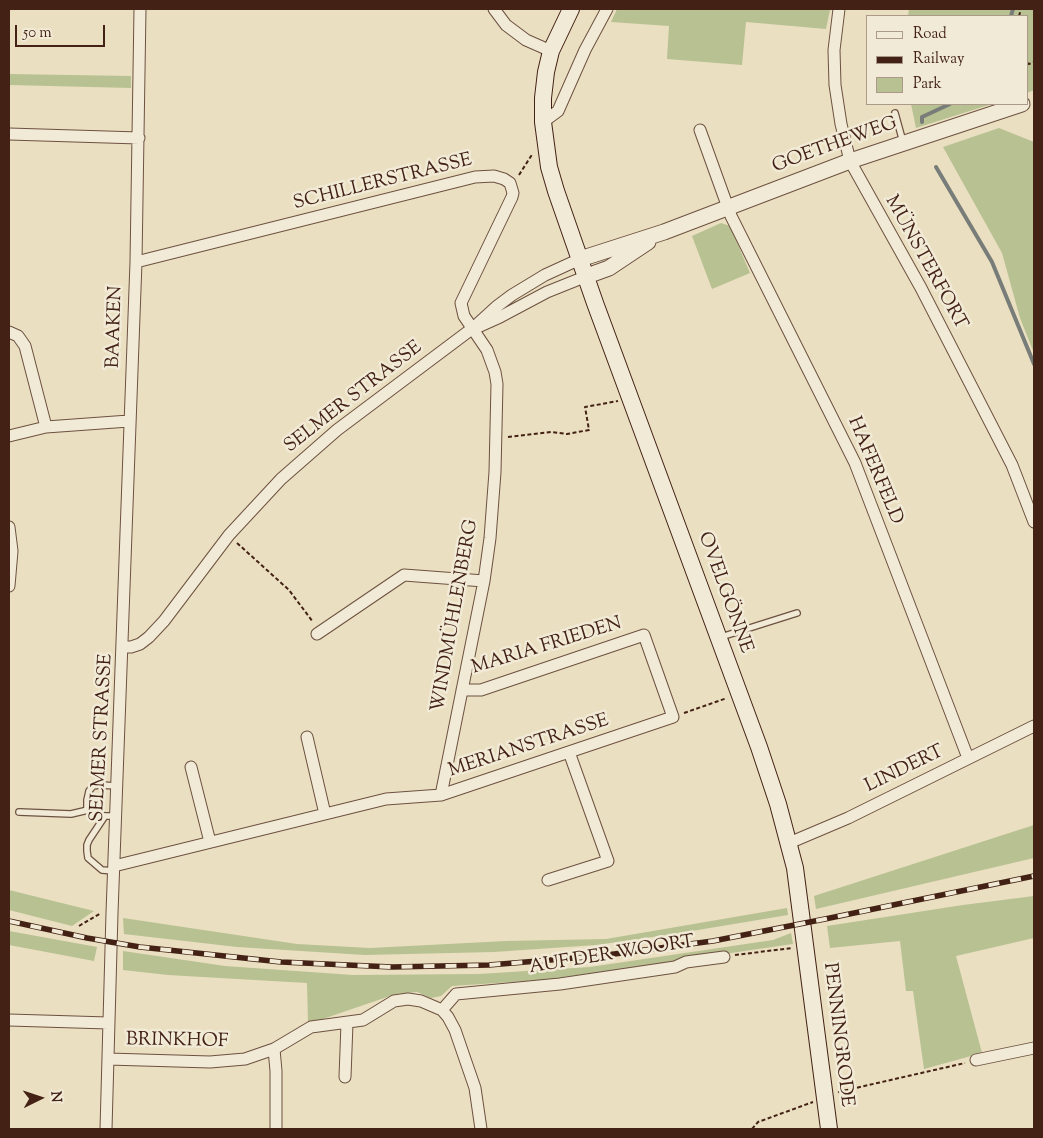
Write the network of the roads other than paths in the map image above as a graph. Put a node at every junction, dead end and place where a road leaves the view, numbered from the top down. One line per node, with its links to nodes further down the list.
1 (140, 9): 12 (street, BAAKEN)
2 (494, 9): 6 (street)
3 (571, 9): 6 (main road, OVELGÖNNE)
4 (607, 9): 9 (street)
5 (839, 9): 14 (street, MÜNSTERFORT)
6 (551, 51): 9 (main road, OVELGÖNNE)
7 (1019, 105): 13 (street, GOETHEWEG)
8 (895, 113): 13 (lane)
9 (543, 122): 17 (main road, OVELGÖNNE)
10 (700, 130): 15 (street, HAFERFELD)
11 (9, 134): 12 (street)
12 (139, 138): 18 (street, BAAKEN)
13 (903, 143): 14 (street, GOETHEWEG)
14 (850, 161): 15 (street, GOETHEWEG); 25 (street, MÜNSTERFORT)
15 (727, 207): 16 (street, GOETHEWEG); 38 (street, HAFERFELD)
16 (664, 232): 17 (street, GOETHEWEG); 19 (street, GOETHEWEG)
17 (580, 259): 19 (main road, OVELGÖNNE); 20 (street, SELMER STRASSE)
18 (136, 262): 20 (street, SCHILLERSTRASSE); 22 (street, BAAKEN)
19 (587, 276): 20 (street, SELMER STRASSE); 31 (main road, OVELGÖNNE)
20 (474, 328): 27 (street, WINDMÜHLENBERG); 32 (street, SELMER STRASSE)
21 (9, 332): 23 (street)
22 (129, 421): 23 (street); 32 (street, BAAKEN)
23 (46, 427): 24 (street)
24 (9, 436)
25 (1034, 522)
26 (9, 527): 28 (street)
27 (484, 581): 30 (street); 33 (street, WINDMÜHLENBERG)
28 (9, 586)
29 (797, 613): 31 (lane)
30 (319, 633)
31 (719, 638): 47 (main road, OVELGÖNNE)
32 (122, 647): 40 (street, SELMER STRASSE)
33 (462, 690): 34 (street, MARIA FRIEDEN); 41 (street, WINDMÜHLENBERG)
34 (673, 718): 37 (street, MERIANSTRASSE)
35 (1034, 726): 38 (street, LINDERT)
36 (307, 737): 44 (street)
37 (569, 752): 41 (street, MERIANSTRASSE); 49 (street)
38 (968, 758): 47 (street, LINDERT)
39 (191, 767): 46 (street)
40 (117, 786): 42 (lane); 45 (street, SELMER STRASSE)
41 (441, 794): 44 (street, MERIANSTRASSE)
42 (88, 810): 43 (lane); 45 (lane)
43 (19, 812)
44 (325, 814): 46 (street, MERIANSTRASSE)
45 (111, 816): 48 (street, SELMER STRASSE); 48 (lane)
46 (210, 842): 48 (street, MERIANSTRASSE)
47 (789, 843): 50 (main road, OVELGÖNNE)
48 (114, 868): 54 (street, SELMER STRASSE)
49 (548, 880)
50 (800, 947): 64 (main road, PENNINGRODE)
51 (724, 957): 52 (street, AUF DER WOORT)
52 (442, 1010): 55 (street, BRINKHOF); 63 (street)
53 (9, 1020): 54 (street)
54 (108, 1023): 58 (street, SELMER STRASSE)
55 (347, 1023): 57 (street, BRINKHOF); 60 (street)
56 (1034, 1048): 59 (street)
57 (274, 1049): 58 (street, BRINKHOF); 62 (street)
58 (108, 1059): 61 (street, SELMER STRASSE)
59 (976, 1060)
60 (345, 1077)
61 (106, 1129)
62 (276, 1129)
63 (481, 1129)
64 (829, 1129)

